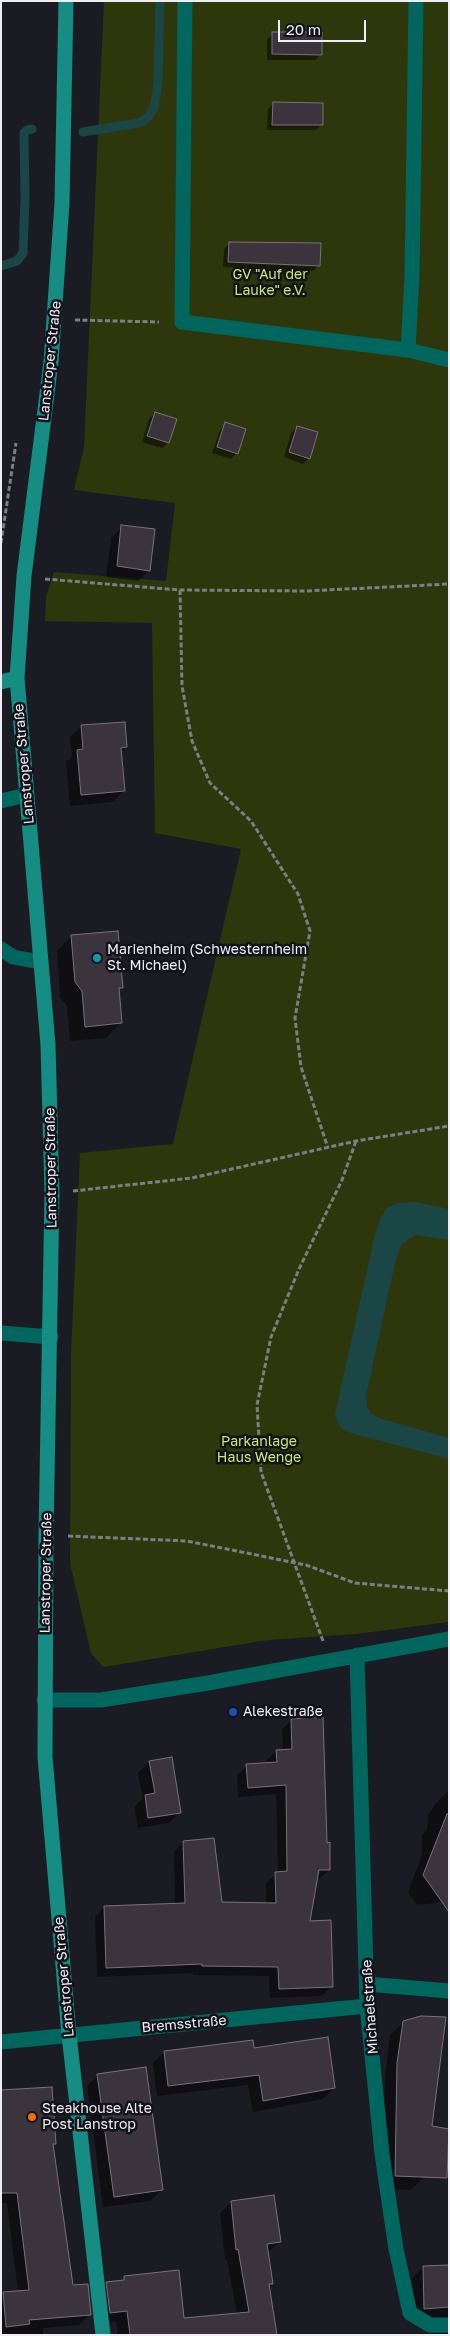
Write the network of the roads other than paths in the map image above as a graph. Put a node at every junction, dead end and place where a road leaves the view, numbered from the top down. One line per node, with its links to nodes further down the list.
1 (66, 1): 6 (street, Lanstroper Straße)
2 (184, 1): 4 (street)
3 (416, 1): 4 (street)
4 (408, 350): 5 (street)
5 (449, 360)
6 (17, 678): 7 (street); 8 (street, Lanstroper Straße)
7 (1, 682)
8 (26, 795): 9 (street); 11 (street, Lanstroper Straße)
9 (1, 801)
10 (1, 949): 11 (street)
11 (40, 962): 13 (street, Lanstroper Straße)
12 (1, 1333): 13 (street)
13 (51, 1337): 16 (street, Lanstroper Straße)
14 (449, 1639): 15 (street)
15 (357, 1655): 16 (street); 17 (street, Michaelstraße)
16 (44, 1700): 20 (street, Lanstroper Straße)
17 (367, 1984): 18 (street); 19 (street, Michaelstraße)
18 (449, 1991)
19 (367, 2006): 20 (street, Bremsstraße); 22 (street, Michaelstraße)
20 (69, 2035): 21 (street, Bremsstraße); 23 (street, Lanstroper Straße)
21 (1, 2042)
22 (449, 2325)
23 (103, 2335)

